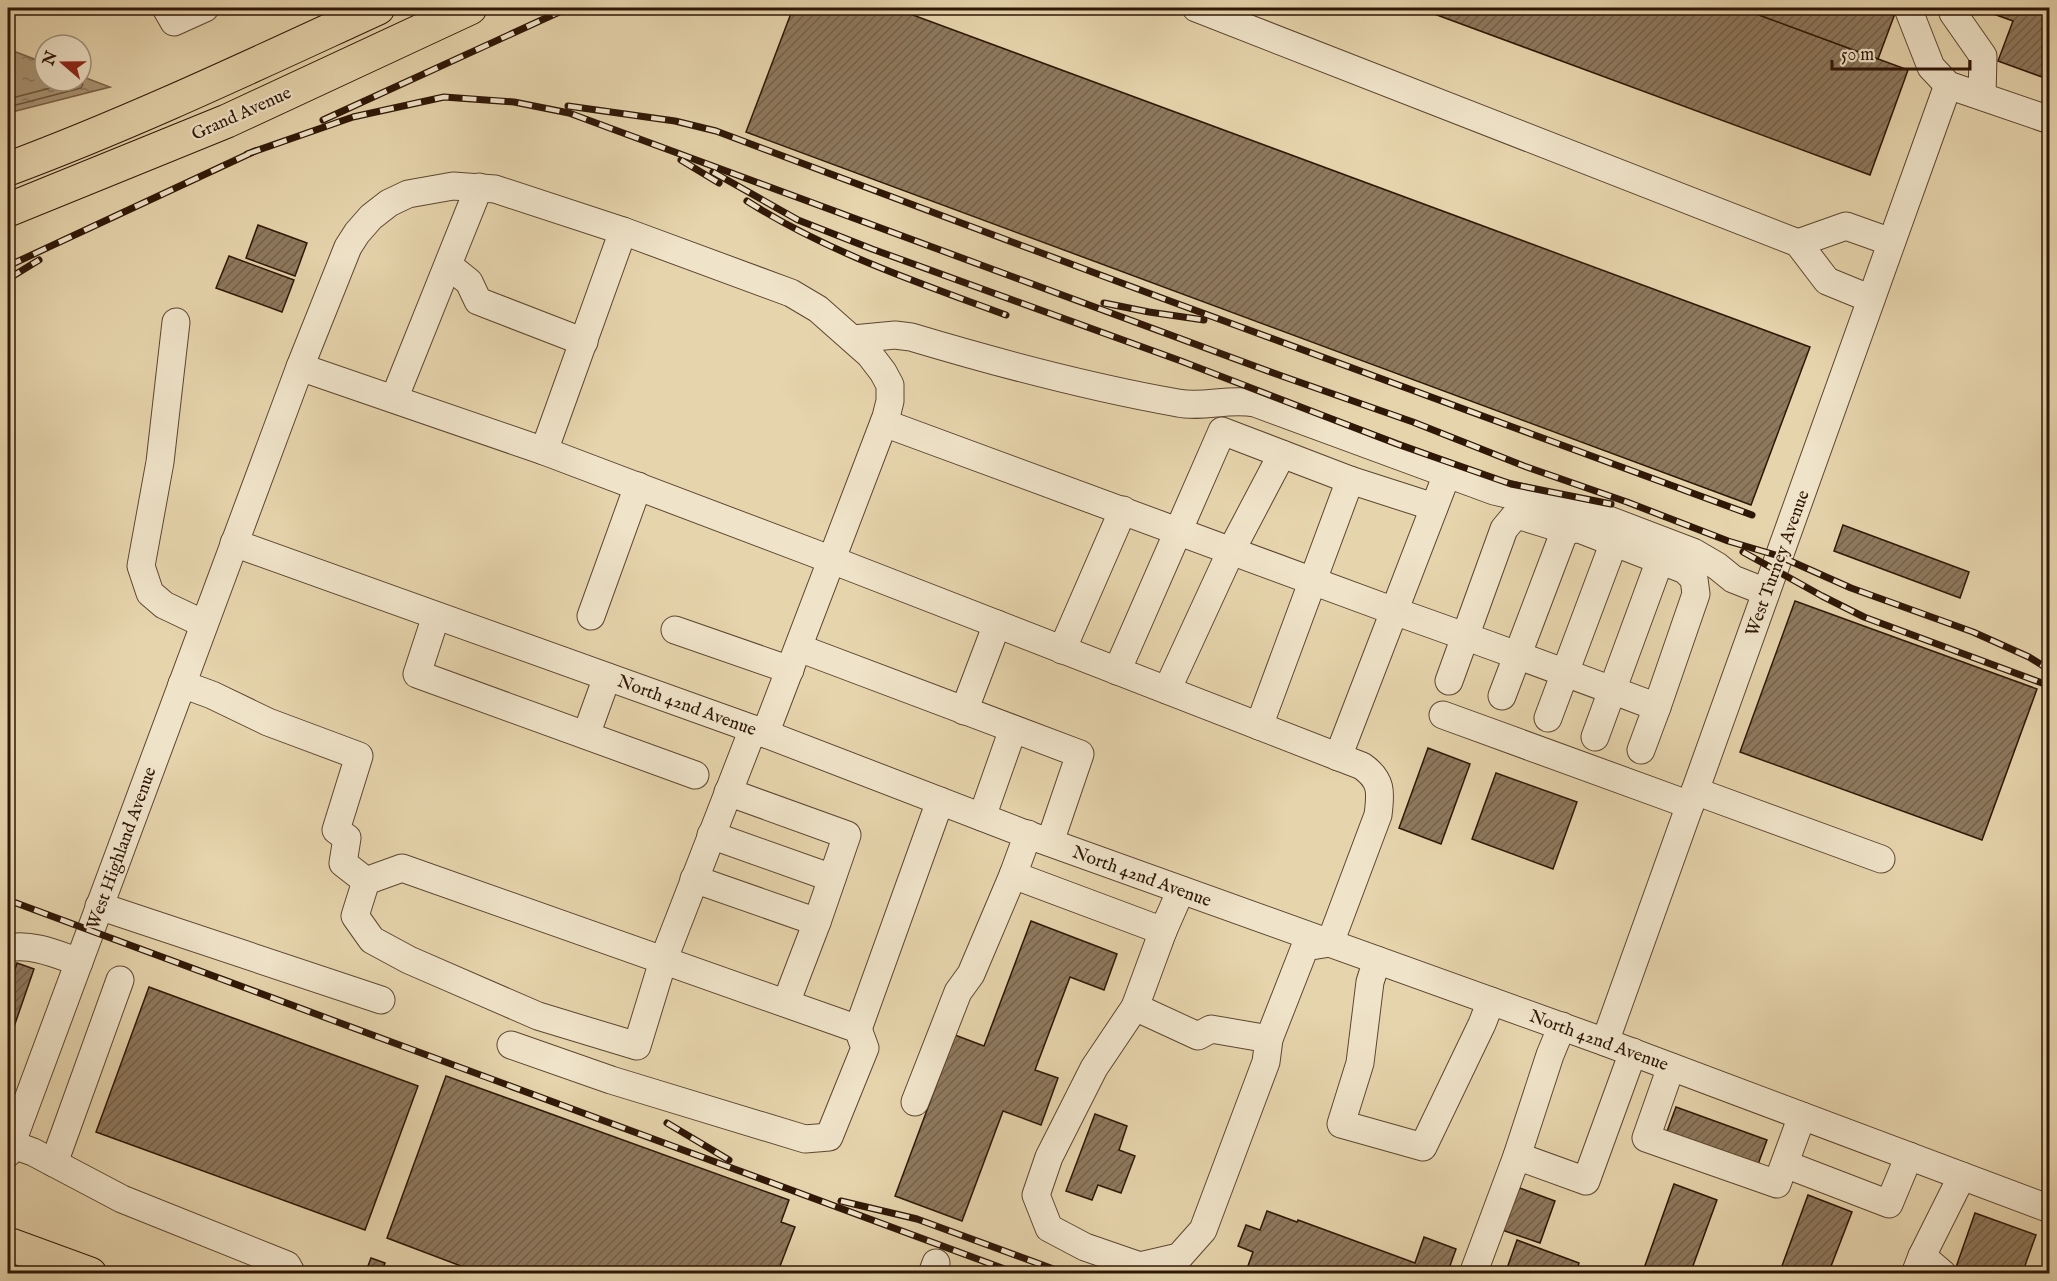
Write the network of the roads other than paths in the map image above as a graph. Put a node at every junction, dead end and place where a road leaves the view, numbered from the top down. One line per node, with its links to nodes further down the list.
1 (166, 8): 2 (street)
2 (205, 8)
3 (378, 8): 11 (main road, Grand Avenue)
4 (470, 8): 15 (main road, Grand Avenue)
5 (1196, 8): 18 (street)
6 (1911, 8): 8 (street)
7 (1952, 8): 9 (street)
8 (1948, 85): 9 (street); 17 (street, West Turney Avenue)
9 (1982, 96): 10 (street)
10 (2049, 120)
11 (75, 144): 12 (main road); 13 (main road, Grand Avenue)
12 (8, 156)
13 (8, 169)
14 (479, 187): 16 (street, West Highland Avenue); 19 (street); 24 (street, West Highland Avenue)
15 (12, 209)
16 (623, 231): 22 (street, West Highland Avenue); 23 (street)
17 (1891, 242): 18 (street); 20 (street, West Turney Avenue)
18 (1798, 243): 20 (street)
19 (448, 265): 23 (street); 25 (street)
20 (1871, 299): 44 (street, West Turney Avenue)
21 (176, 322): 48 (street)
22 (853, 339): 26 (street); 27 (street, West Highland Avenue)
23 (584, 342): 29 (street)
24 (300, 366): 25 (street); 39 (street, West Highland Avenue)
25 (394, 399): 29 (street)
26 (1169, 401): 28 (street); 31 (street)
27 (884, 423): 35 (street); 41 (street, West Highland Avenue)
28 (1222, 431): 30 (street); 37 (street)
29 (544, 451): 33 (street)
30 (1282, 454): 32 (street); 40 (street)
31 (1447, 474): 34 (street); 44 (street)
32 (1350, 480): 34 (street); 43 (street)
33 (638, 486): 41 (street); 47 (street)
34 (1434, 507): 45 (street)
35 (1123, 510): 37 (street); 52 (street)
36 (1565, 530): 38 (street); 51 (street); 53 (street)
37 (1178, 531): 40 (street); 55 (street)
38 (1614, 542): 42 (street); 56 (street)
39 (234, 543): 46 (street, North 42nd Avenue); 48 (street, West Highland Avenue)
40 (1231, 550): 43 (street); 60 (street)
41 (832, 560): 49 (street); 54 (street, West Highland Avenue)
42 (1660, 560): 61 (street); 63 (street)
43 (1314, 581): 45 (street); 67 (street)
44 (1766, 592): 76 (street, West Turney Avenue)
45 (1394, 611): 51 (street); 73 (street)
46 (436, 616): 57 (street, North 42nd Avenue); 70 (street)
47 (591, 616)
48 (204, 624): 59 (street, West Highland Avenue)
49 (997, 624): 52 (street); 64 (street)
50 (675, 630): 54 (street)
51 (1466, 637): 53 (street); 58 (street)
52 (1062, 650): 55 (street)
53 (1518, 656): 56 (street); 62 (street)
54 (794, 659): 64 (street); 69 (street, West Highland Avenue)
55 (1117, 671): 60 (street)
56 (1565, 673): 61 (street); 66 (street)
57 (608, 677): 69 (street, North 42nd Avenue); 70 (street)
58 (1449, 681)
59 (182, 684): 85 (street); 87 (street, West Highland Avenue)
60 (1167, 690): 67 (street)
61 (1613, 691): 63 (street); 71 (street)
62 (1502, 696)
63 (1657, 707): 72 (street)
64 (974, 715): 68 (street)
65 (1443, 715): 76 (street)
66 (1548, 718)
67 (1259, 726): 73 (street)
68 (1013, 729): 78 (street); 80 (street)
69 (759, 731): 75 (street, West Highland Avenue); 77 (street, North 42nd Avenue)
70 (586, 735): 74 (street)
71 (1595, 737)
72 (1641, 750)
73 (1338, 757): 90 (street)
74 (695, 775)
75 (728, 792): 79 (street, West Highland Avenue); 83 (street)
76 (1693, 798): 81 (street); 103 (street, West Turney Avenue)
77 (940, 801): 78 (street, North 42nd Avenue); 101 (street)
78 (982, 817): 80 (street, North 42nd Avenue)
79 (711, 835): 83 (street); 84 (street, West Highland Avenue)
80 (1039, 838): 82 (street); 86 (street, North 42nd Avenue)
81 (1881, 859)
82 (1013, 875): 89 (street); 109 (street)
83 (832, 878): 88 (street)
84 (694, 879): 88 (street); 93 (street, West Highland Avenue)
85 (366, 881): 93 (street); 105 (street)
86 (1181, 890): 89 (street); 90 (street, North 42nd Avenue)
87 (99, 906): 94 (street, West Highland Avenue); 96 (street)
88 (817, 922): 98 (street)
89 (1163, 931): 99 (street)
90 (1330, 943): 92 (street, North 42nd Avenue); 102 (street)
91 (8, 948): 94 (street)
92 (1377, 960): 97 (street, North 42nd Avenue); 97 (street)
93 (663, 961): 98 (street); 105 (street, West Highland Avenue)
94 (79, 962): 111 (street, West Highland Avenue)
95 (120, 981): 114 (street)
96 (381, 1000)
97 (1491, 1001): 100 (street, North 42nd Avenue)
98 (786, 1003): 101 (street)
99 (1135, 1006): 102 (street); 102 (street)
100 (1562, 1026): 103 (street, North 42nd Avenue); 112 (street)
101 (858, 1029): 108 (street)
102 (1269, 1039)
103 (1605, 1042): 106 (street, North 42nd Avenue)
104 (511, 1045): 108 (street)
105 (637, 1046): 108 (street, West Highland Avenue)
106 (1633, 1052): 107 (street, North 42nd Avenue); 112 (street)
107 (1671, 1066): 110 (street, North 42nd Avenue); 115 (street)
108 (634, 1087)
109 (915, 1102)
110 (1802, 1116): 113 (street, North 42nd Avenue); 115 (street)
111 (9, 1147): 114 (street)
112 (1517, 1156): 122 (street)
113 (1909, 1156): 115 (street); 116 (street, North 42nd Avenue)
114 (54, 1163): 121 (street)
115 (1785, 1164)
116 (1962, 1176): 117 (street, North 42nd Avenue); 119 (street)
117 (2049, 1209)
118 (8, 1244): 120 (main road)
119 (1918, 1265): 123 (street)
120 (90, 1274)
121 (292, 1274)
122 (1473, 1274)
123 (1943, 1274)

